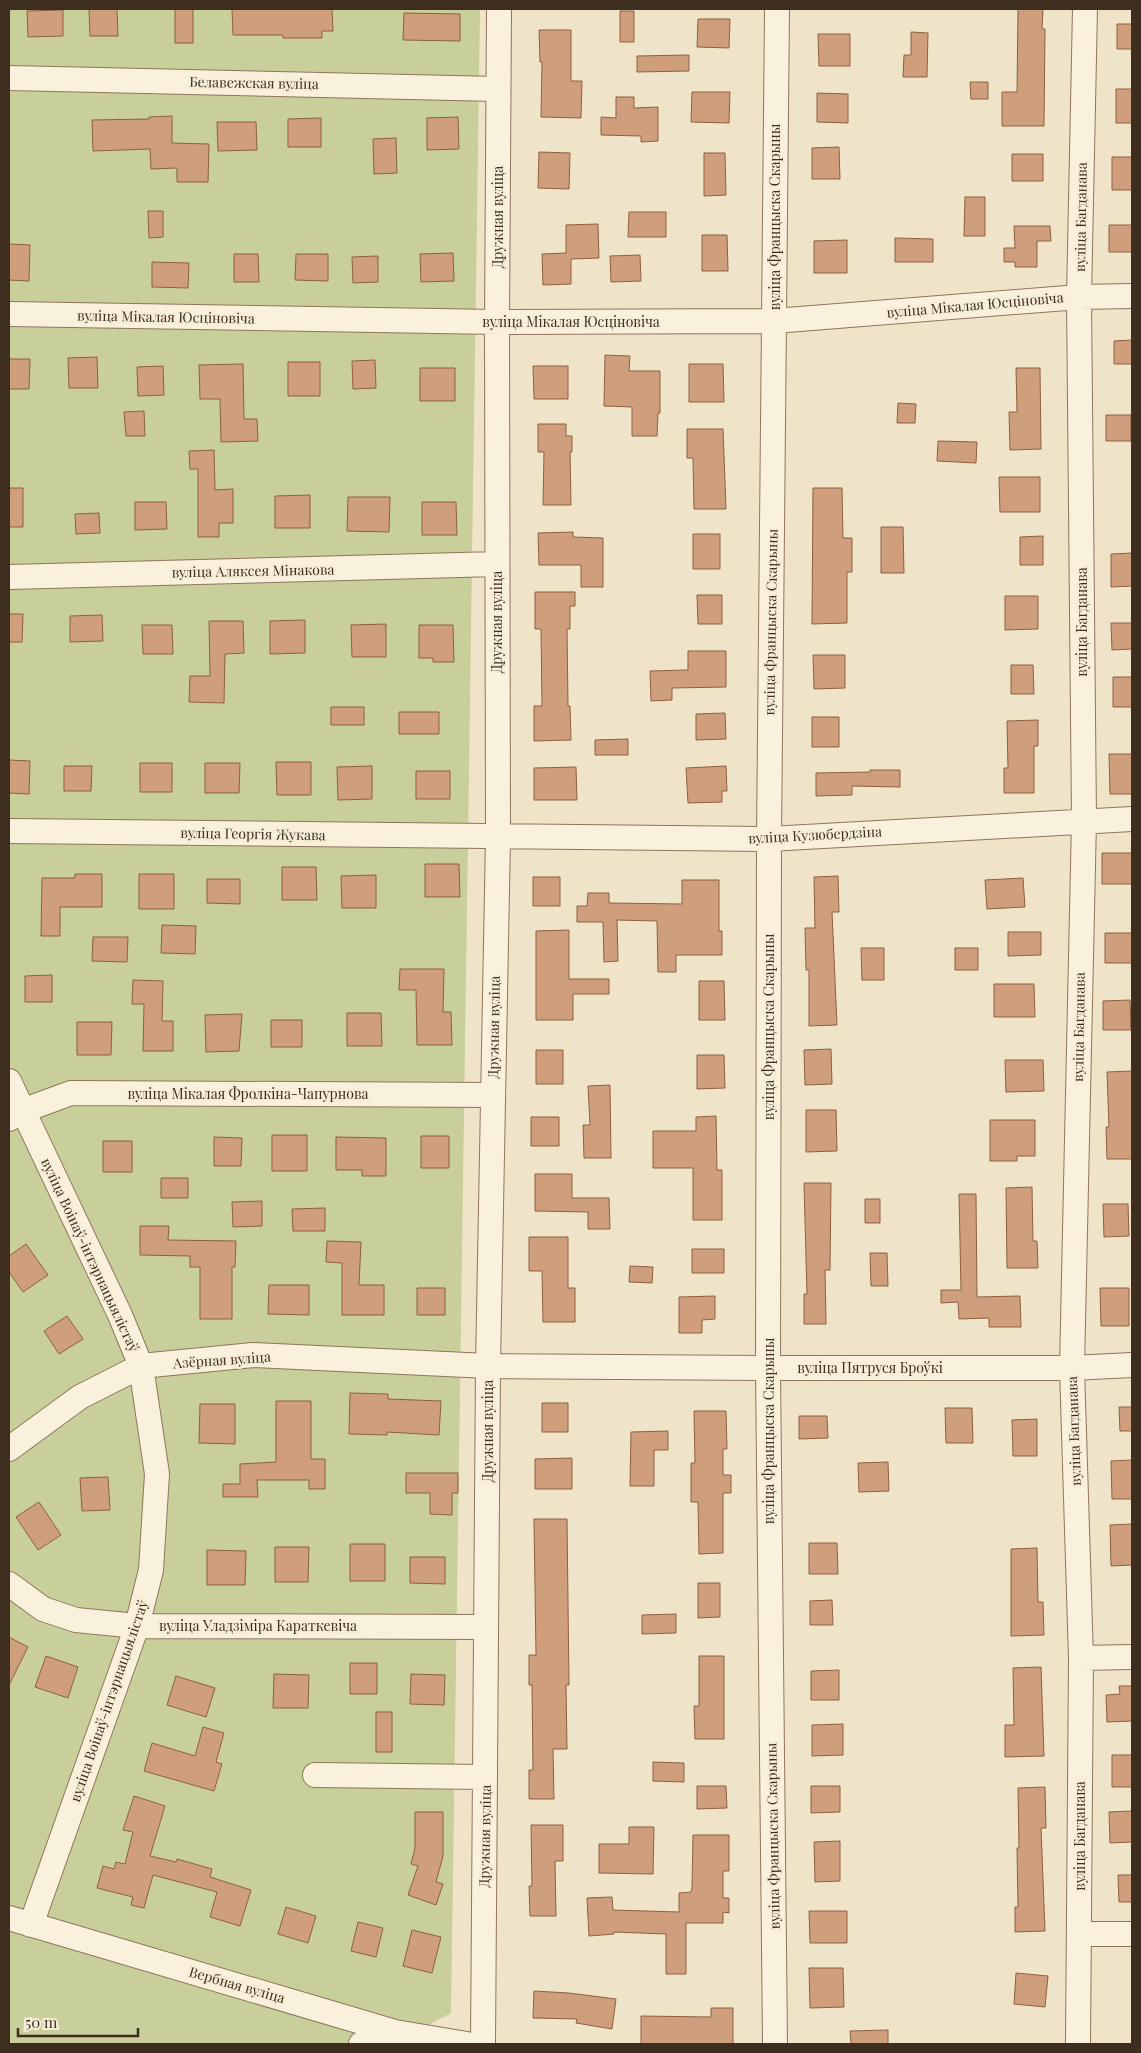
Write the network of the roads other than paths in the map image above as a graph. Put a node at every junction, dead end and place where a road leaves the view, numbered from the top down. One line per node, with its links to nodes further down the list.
1 (499, 9): 5 (street, Дружная вуліца)
2 (777, 9): 9 (street, вуліца Францыска Скарыны)
3 (1085, 9): 7 (street, вуліца Багданава)
4 (9, 78): 5 (street, Белавежская вуліца)
5 (498, 89): 10 (street, Дружная вуліца)
6 (1132, 296): 7 (street, вуліца Мікалая Юсціновіча)
7 (1079, 297): 9 (street, вуліца Мікалая Юсціновіча); 14 (street, вуліца Багданава)
8 (9, 314): 10 (street, вуліца Мікалая Юсціновіча)
9 (774, 321): 10 (street, вуліца Мікалая Юсціновіча); 17 (street, вуліца Францыска Скарыны)
10 (497, 322): 11 (street, Дружная вуліца)
11 (497, 564): 12 (street, вуліца Аляксея Мінакова); 16 (street, Дружная вуліца)
12 (9, 577)
13 (1132, 819): 14 (street, вуліца Кузюбердзіна)
14 (1084, 820): 17 (street, вуліца Кузюбердзіна); 25 (street, вуліца Багданава)
15 (9, 831): 16 (street, вуліца Георгія Жукава)
16 (498, 837): 17 (street, вуліца Кузюбердзіна); 19 (street, Дружная вуліца)
17 (769, 839): 24 (street, вуліца Францыска Скарыны)
18 (9, 1081): 20 (street, вуліца Воінаў-інтэрнацыялістаў)
19 (492, 1095): 20 (street, вуліца Мікалая Фролкіна-Чапурнова); 23 (street, Дружная вуліца)
20 (15, 1115): 22 (street, вуліца Воінаў-інтэрнацыялістаў)
21 (1132, 1364): 25 (street, вуліца Пятруся Броўкі)
22 (141, 1366): 23 (street, Азёрная вуліца); 26 (street, Азёрная вуліца); 28 (street, вуліца Воінаў-інтэрнацыялістаў)
23 (488, 1366): 24 (street, вуліца Пятруся Броўкі); 29 (street, Дружная вуліца)
24 (768, 1368): 25 (street, вуліца Пятруся Броўкі); 42 (street, вуліца Францыска Скарыны)
25 (1072, 1368): 30 (street, вуліца Багданава)
26 (9, 1449)
27 (9, 1584): 28 (street, вуліца Уладзіміра Караткевіча)
28 (137, 1626): 29 (street, вуліца Уладзіміра Караткевіча); 35 (street, вуліца Воінаў-інтэрнацыялістаў)
29 (486, 1627): 33 (street, Дружная вуліца)
30 (1081, 1658): 31 (street); 36 (street, вуліца Багданава)
31 (1132, 1658)
32 (315, 1774): 33 (street)
33 (485, 1777): 41 (street, Дружная вуліца)
34 (9, 1918): 35 (street, Вербная вуліца)
35 (31, 1925): 38 (street, Вербная вуліца)
36 (1080, 1934): 37 (street); 43 (street, вуліца Багданава)
37 (1132, 1934)
38 (395, 2032): 39 (street); 40 (street, Вербная вуліца)
39 (361, 2044)
40 (467, 2044)
41 (482, 2044)
42 (775, 2044)
43 (1078, 2044)

